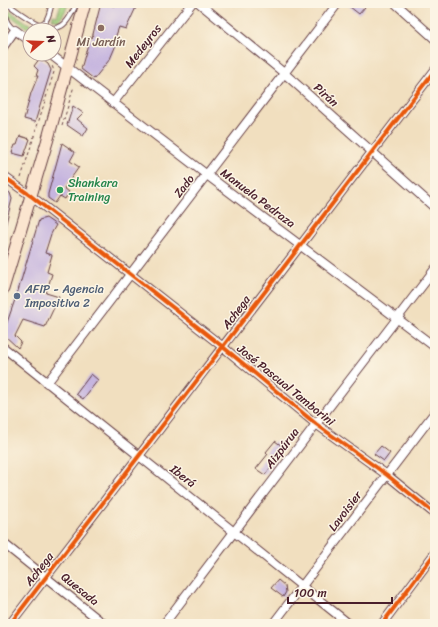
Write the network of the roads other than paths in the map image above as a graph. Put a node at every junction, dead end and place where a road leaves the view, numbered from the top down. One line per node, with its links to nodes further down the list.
1 (6, 3): 10 (lane)
2 (52, 3): 11 (lane)
3 (77, 3): 12 (lane)
4 (85, 3): 18 (main road)
5 (192, 3): 21 (street, Medeyros)
6 (199, 3): 20 (street, Pirán)
7 (338, 3): 20 (street, Zado)
8 (395, 3): 15 (street)
9 (3, 10): 13 (lane)
10 (34, 22)
11 (44, 22)
12 (62, 25)
13 (15, 30): 14 (street); 16 (street)
14 (22, 35)
15 (435, 39)
16 (3, 47)
17 (60, 62): 18 (street, Manuela Pedraza)
18 (67, 67): 21 (street, Manuela Pedraza); 25 (main road)
19 (435, 70): 22 (street, Achega)
20 (284, 73): 22 (street, Pirán); 23 (street, Zado)
21 (113, 103): 23 (street, Manuela Pedraza)
22 (372, 152): 26 (street, Pirán); 27 (street, Achega)
23 (207, 175): 27 (street, Manuela Pedraza); 29 (street, Zado)
24 (3, 176): 25 (street, José Pascual Tamborini)
25 (31, 196): 29 (street, José Pascual Tamborini); 30 (main road)
26 (435, 208)
27 (300, 245): 31 (street, Manuela Pedraza); 33 (street, Achega)
28 (435, 269): 31 (street, Aizpúrua)
29 (130, 273): 33 (street, José Pascual Tamborini); 35 (street, Zado)
30 (3, 289)
31 (397, 318): 34 (street, Manuela Pedraza); 37 (street, Aizpúrua)
32 (3, 347): 35 (street, Iberá)
33 (223, 347): 37 (street, José Pascual Tamborini); 38 (street, Achega)
34 (435, 347)
35 (47, 383): 38 (street, Iberá)
36 (435, 412): 39 (street, Lavoisier)
37 (316, 424): 39 (street, José Pascual Tamborini); 41 (street, Aizpúrua)
38 (138, 456): 41 (street, Iberá); 44 (street, Achega)
39 (387, 475): 40 (street, José Pascual Tamborini); 45 (street, Lavoisier)
40 (435, 514)
41 (235, 532): 45 (street, Iberá); 48 (street, Aizpúrua)
42 (3, 543): 44 (street, Quesada)
43 (435, 553): 51 (street)
44 (46, 577): 46 (street, Achega); 47 (street, Quesada)
45 (302, 586): 49 (street, Lavoisier); 50 (street, Iberá)
46 (10, 624)
47 (104, 624)
48 (164, 624)
49 (273, 624)
50 (349, 624)
51 (382, 624)

